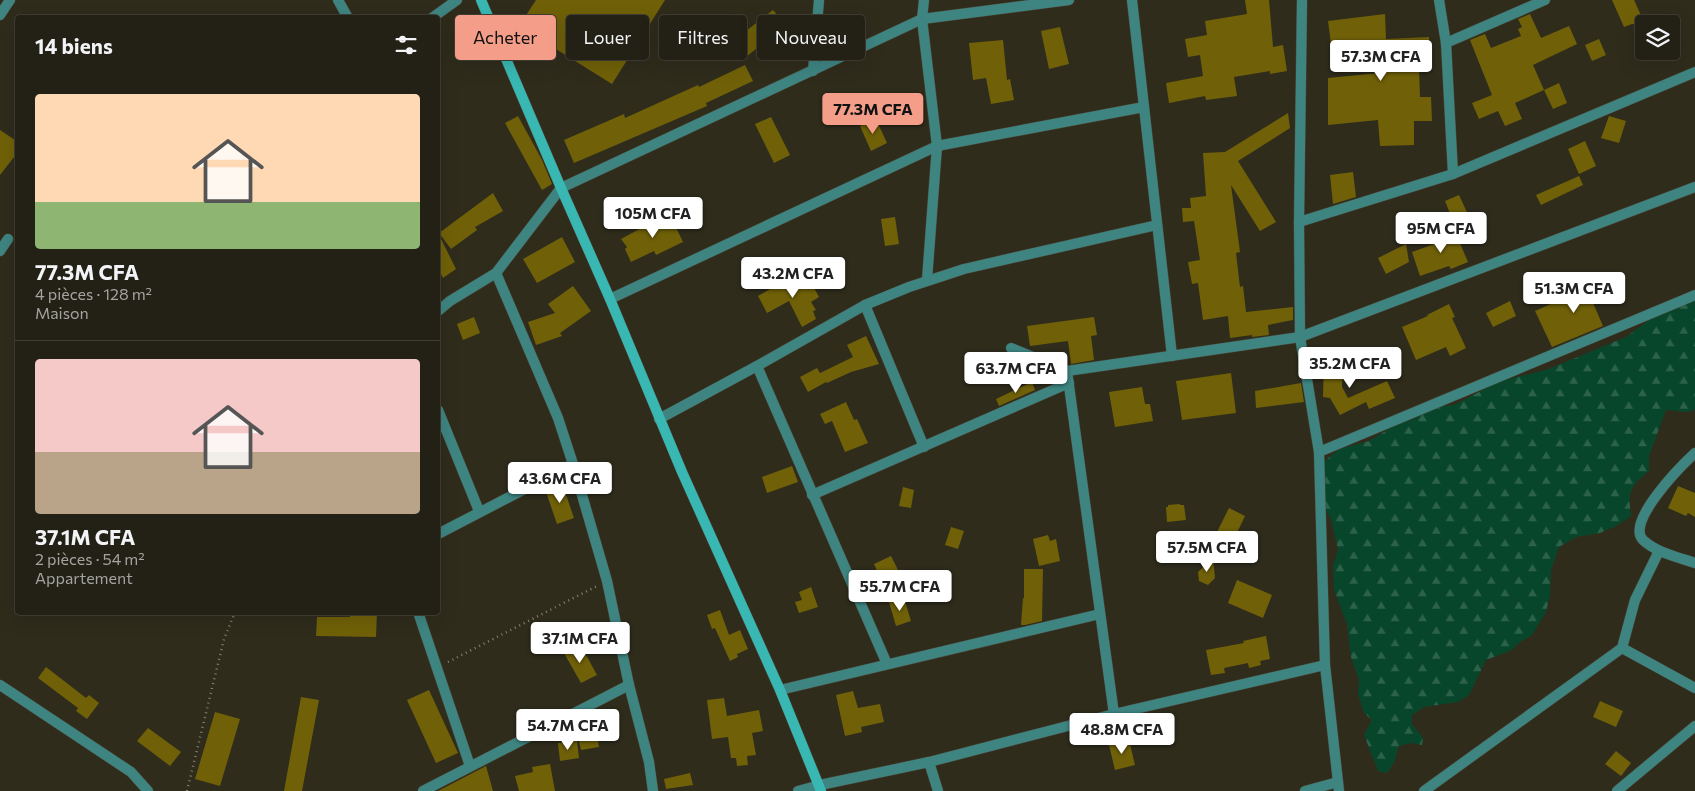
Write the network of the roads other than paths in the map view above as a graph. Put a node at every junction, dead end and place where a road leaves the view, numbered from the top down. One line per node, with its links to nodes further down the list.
1 (10, 0): 12 (street)
2 (338, 0): 13 (street)
3 (457, 0): 14 (street)
4 (481, 0): 23 (street)
5 (819, 0): 17 (street)
6 (924, 0): 15 (street)
7 (1069, 0): 15 (street)
8 (1132, 0): 19 (street)
9 (1302, 0): 24 (street)
10 (1439, 0): 16 (street)
11 (1545, 0): 16 (street)
12 (0, 15)
13 (346, 15)
14 (436, 15)
15 (922, 19): 17 (street); 20 (street)
16 (1446, 43): 21 (street)
17 (813, 71): 23 (street)
18 (1695, 72): 21 (street)
19 (1144, 107): 20 (street); 25 (street)
20 (937, 146): 29 (street); 31 (street)
21 (1452, 174): 24 (street)
22 (1695, 187): 34 (street)
23 (561, 188): 28 (street); 31 (street)
24 (1299, 222): 34 (street)
25 (1157, 225): 29 (street); 36 (street)
26 (8, 239): 27 (street)
27 (0, 251)
28 (496, 273): 33 (street); 45 (street)
29 (927, 280): 32 (street)
30 (1695, 295): 43 (street)
31 (610, 299): 41 (street)
32 (865, 305): 37 (street); 42 (street)
33 (440, 309)
34 (1300, 337): 36 (street); 43 (street)
35 (1012, 348): 38 (street)
36 (1172, 356): 38 (street)
37 (756, 366): 41 (street); 46 (street)
38 (1068, 371): 39 (street)
39 (1069, 383): 42 (street); 51 (street)
40 (440, 415): 47 (street)
41 (659, 419): 59 (street)
42 (924, 447): 46 (street)
43 (1319, 452): 55 (street)
44 (1695, 453): 49 (street)
45 (573, 464): 47 (street); 57 (street)
46 (812, 496): 54 (street)
47 (479, 511): 48 (street)
48 (440, 533)
49 (1659, 551): 50 (street); 53 (street)
50 (1695, 564)
51 (1100, 614): 54 (street); 60 (street)
52 (419, 615): 63 (street)
53 (1622, 648): 58 (street); 72 (street)
54 (887, 664): 59 (street)
55 (1325, 665): 60 (street); 64 (street)
56 (0, 685): 66 (street)
57 (630, 685): 63 (street); 68 (street)
58 (1695, 688)
59 (780, 690): 65 (street)
60 (1114, 714): 62 (street)
61 (1695, 726): 73 (street)
62 (929, 762): 65 (street); 70 (street)
63 (470, 766): 67 (street)
64 (1338, 786): 71 (street)
65 (821, 788): 69 (street)
66 (148, 791)
67 (423, 791)
68 (653, 791)
69 (798, 791)
70 (938, 791)
71 (1304, 791)
72 (1424, 791)
73 (1617, 791)

